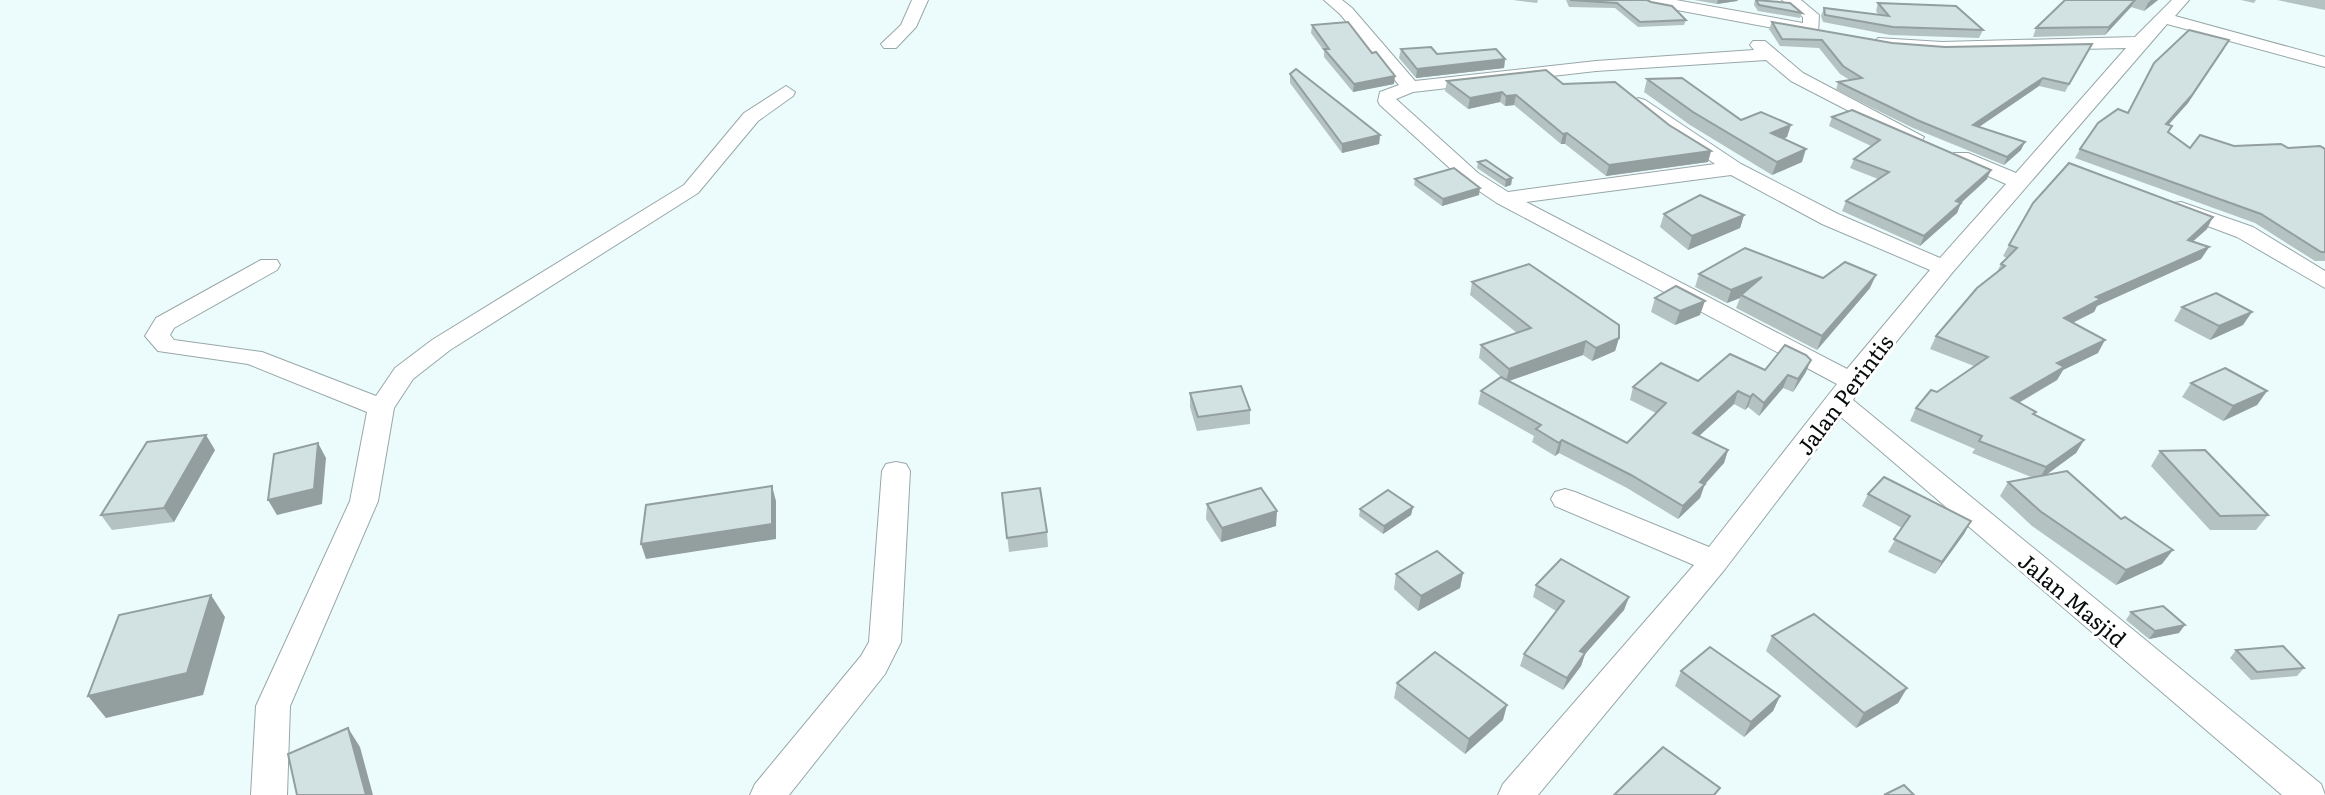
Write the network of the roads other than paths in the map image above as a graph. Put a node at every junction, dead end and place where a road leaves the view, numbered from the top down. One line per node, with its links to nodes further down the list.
1 (920, 0): 9 (street)
2 (1332, 0): 13 (street)
3 (1650, 0): 6 (street)
4 (1790, 0): 6 (street)
5 (2172, 9): 8 (street, Jalan Perintis); 11 (street)
6 (1746, 19): 10 (street)
7 (1859, 38): 8 (street)
8 (2140, 42): 16 (street, Jalan Perintis)
9 (890, 44)
10 (1771, 54): 12 (street); 16 (street)
11 (2325, 62)
12 (1596, 66): 13 (street); 15 (street)
13 (1410, 87): 17 (street, Jalan Masjid)
14 (786, 92): 23 (street)
15 (1734, 168): 17 (street); 20 (street)
16 (2020, 182): 20 (street, Jalan Perintis)
17 (1504, 199): 22 (street, Jalan Masjid)
18 (2159, 199): 21 (street)
19 (269, 265): 23 (street)
20 (1944, 268): 22 (street, Jalan Perintis)
21 (2325, 281)
22 (1845, 392): 26 (street, Jalan Perintis); 30 (street, Jalan Masjid)
23 (381, 408): 27 (street)
24 (896, 471): 28 (street)
25 (1565, 499): 26 (street)
26 (1714, 561): 29 (street, Jalan Perintis)
27 (269, 795)
28 (768, 795)
29 (1516, 795)
30 (2308, 795)

